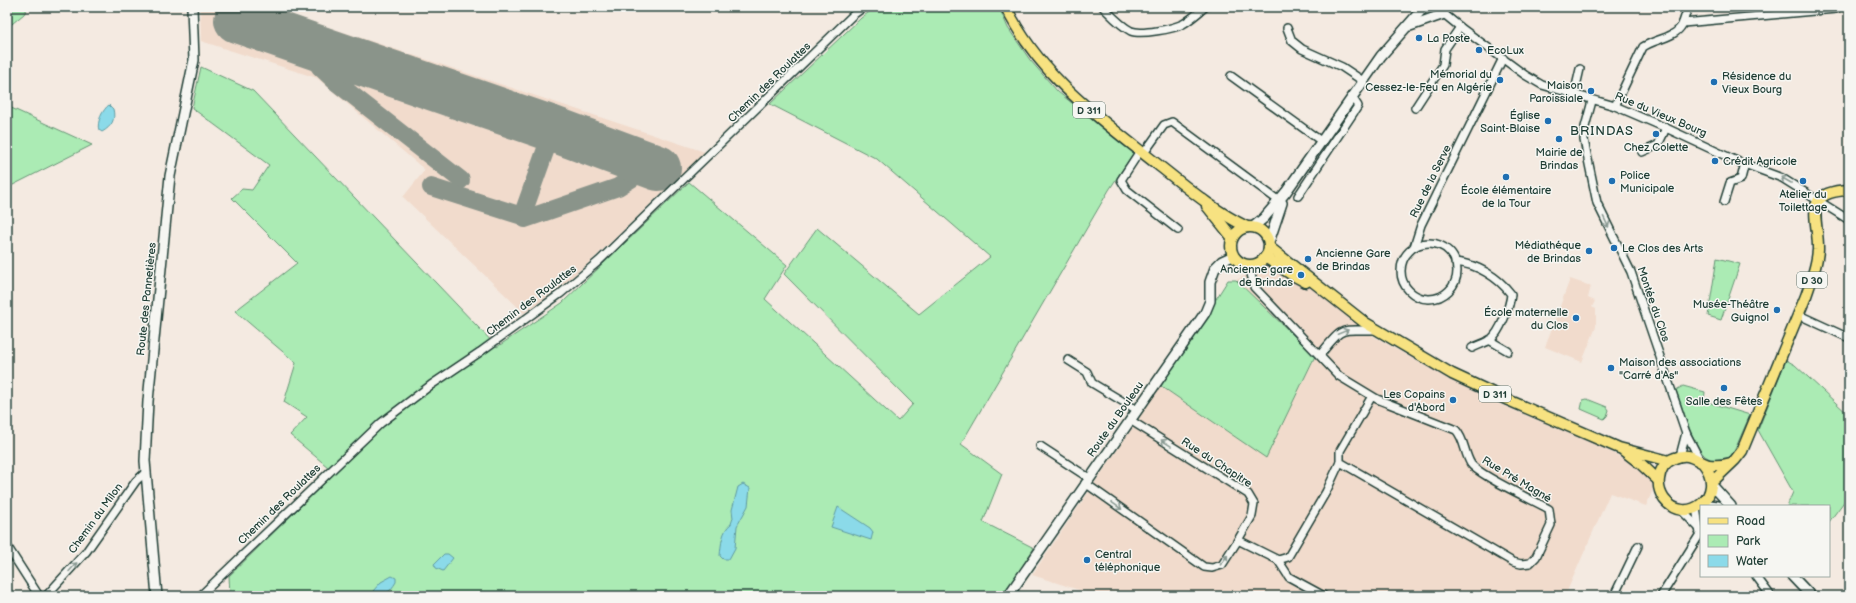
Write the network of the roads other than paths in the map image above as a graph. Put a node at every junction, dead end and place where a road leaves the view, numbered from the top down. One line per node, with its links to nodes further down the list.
1 (192, 7): 65 (street, Route des Pannetières)
2 (864, 7): 83 (street, Chemin des Roulattes)
3 (1006, 7): 25 (main road, D 311)
4 (1103, 7): 5 (street)
5 (1205, 7)
6 (1688, 7): 10 (street)
7 (1440, 9): 9 (street); 11 (street); 12 (street, Rue du Vieux Bourg)
8 (1836, 9): 10 (street)
9 (1421, 11): 11 (street)
10 (1683, 23): 21 (street)
11 (1407, 27): 17 (street)
12 (1460, 27): 14 (street, Rue du Vieux Bourg); 22 (street)
13 (1287, 28): 17 (street)
14 (1503, 58): 18 (street, Rue du Vieux Bourg); 40 (street, Rue de la Serve)
15 (1580, 69): 18 (street)
16 (1231, 76): 24 (street)
17 (1363, 81): 19 (street)
18 (1574, 95): 20 (street, Rue du Vieux Bourg)
19 (1352, 97): 24 (street); 31 (street)
20 (1592, 101): 21 (street, Rue du Vieux Bourg); 57 (street, Montée du Clos, one-way to 57)
21 (1615, 106): 23 (street, Rue du Vieux Bourg)
22 (1415, 108)
23 (1666, 128): 26 (street); 27 (street, Rue du Vieux Bourg)
24 (1322, 141): 29 (street)
25 (1142, 152): 30 (main road, D 311); 33 (street); 37 (street)
26 (1642, 152)
27 (1745, 163): 32 (street, Rue du Vieux Bourg, one-way to 27); 34 (street)
28 (1849, 190): 32 (main road)
29 (1286, 192): 33 (street); 39 (street)
30 (1194, 193): 36 (main road, D 311); 38 (main road, D 311)
31 (1298, 196)
32 (1819, 200): 35 (street, Rue du Vieux Bourg); 46 (main road, D 30)
33 (1279, 201): 36 (street)
34 (1724, 202)
35 (1849, 220)
36 (1250, 227): 38 (main road); 39 (main road)
37 (1178, 230)
38 (1232, 237): 41 (main road)
39 (1269, 244): 42 (main road); 45 (main road, D 311)
40 (1414, 247): 43 (street); 43 (street, Rue de la Serve)
41 (1233, 256): 44 (main road); 55 (street, Route du Bouleau)
42 (1265, 257): 44 (main road); 45 (main road, D 311)
43 (1455, 262): 49 (street)
44 (1248, 265): 52 (street, Rue Pré Magné)
45 (1317, 287): 47 (main road, D 311)
46 (1799, 315): 48 (street); 64 (main road, D 30)
47 (1377, 330): 52 (street, one-way to 47); 59 (main road, D 311)
48 (1849, 338)
49 (1489, 340): 50 (street); 51 (street)
50 (1472, 348)
51 (1508, 350)
52 (1320, 355): 54 (street, Rue Pré Magné)
53 (1068, 360): 55 (street)
54 (1372, 396): 62 (street); 62 (street, Rue Pré Magné)
55 (1136, 410): 56 (street, Route du Bouleau)
56 (1130, 420): 67 (street, Route du Bouleau); 74 (street, Rue du Chapitre, one-way to 56)
57 (1686, 433): 60 (street); 63 (street, Montée du Clos)
58 (1040, 446): 67 (street)
59 (1620, 448): 61 (main road, D 311); 66 (main road, D 311)
60 (1680, 456): 61 (main road); 63 (main road)
61 (1669, 461): 66 (main road)
62 (1340, 462): 77 (street)
63 (1702, 462): 64 (main road); 68 (main road)
64 (1731, 463): 68 (main road, D 30)
65 (146, 472): 81 (street, Chemin du Milon, one-way to 65); 82 (street, Route des Pannetières)
66 (1658, 480): 72 (main road)
67 (1087, 481): 74 (street, Rue du Chapitre, one-way to 74); 84 (street, Route du Bouleau)
68 (1712, 484): 69 (main road); 70 (street)
69 (1700, 505)
70 (1730, 505)
71 (1699, 506): 72 (main road); 73 (street)
72 (1680, 509): 73 (street)
73 (1700, 532): 87 (street)
74 (1238, 540): 77 (street)
75 (7, 546): 80 (street)
76 (1638, 546): 86 (street)
77 (1278, 560): 85 (street)
78 (1757, 577): 88 (street)
79 (1793, 577): 89 (street)
80 (39, 596)
81 (46, 596)
82 (157, 596)
83 (200, 596)
84 (1008, 596)
85 (1324, 596)
86 (1614, 596)
87 (1661, 596)
88 (1771, 596)
89 (1811, 596)

